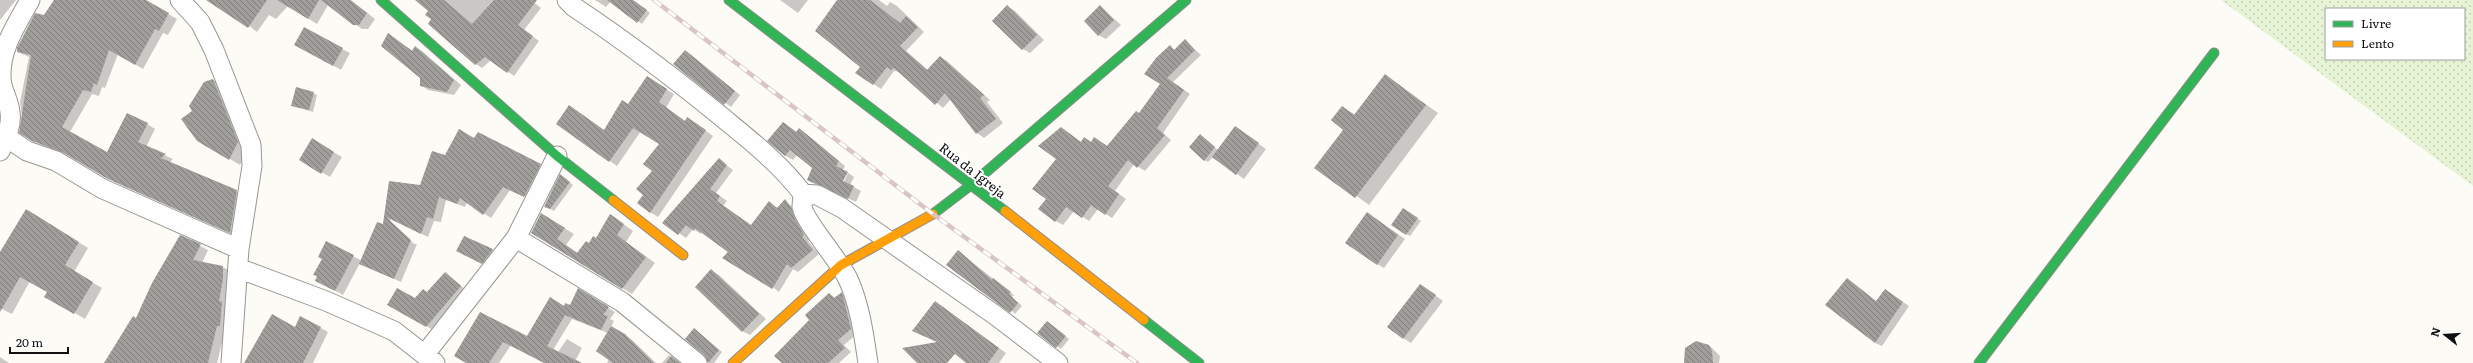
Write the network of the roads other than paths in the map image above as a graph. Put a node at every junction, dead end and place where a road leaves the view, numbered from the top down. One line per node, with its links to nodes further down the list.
1 (30, 0): 8 (street)
2 (180, 0): 15 (street)
3 (381, 0): 10 (street)
4 (567, 0): 12 (street)
5 (729, 0): 11 (street, Rua da Igreja)
6 (1186, 0): 11 (street)
7 (2214, 53): 26 (street)
8 (1, 92): 9 (street)
9 (2, 145): 15 (street)
10 (557, 156): 14 (street); 16 (street)
11 (971, 185): 13 (street); 25 (street, Rua da Igreja)
12 (803, 194): 13 (street); 17 (street)
13 (887, 237): 17 (street); 24 (street)
14 (516, 238): 19 (street); 21 (street)
15 (240, 249): 18 (street)
16 (683, 255)
17 (841, 265): 22 (street); 23 (street)
18 (238, 268): 19 (street); 20 (street)
19 (430, 359)
20 (231, 363)
21 (696, 363)
22 (733, 363)
23 (868, 363)
24 (1058, 363)
25 (1199, 363)
26 (1979, 363)

